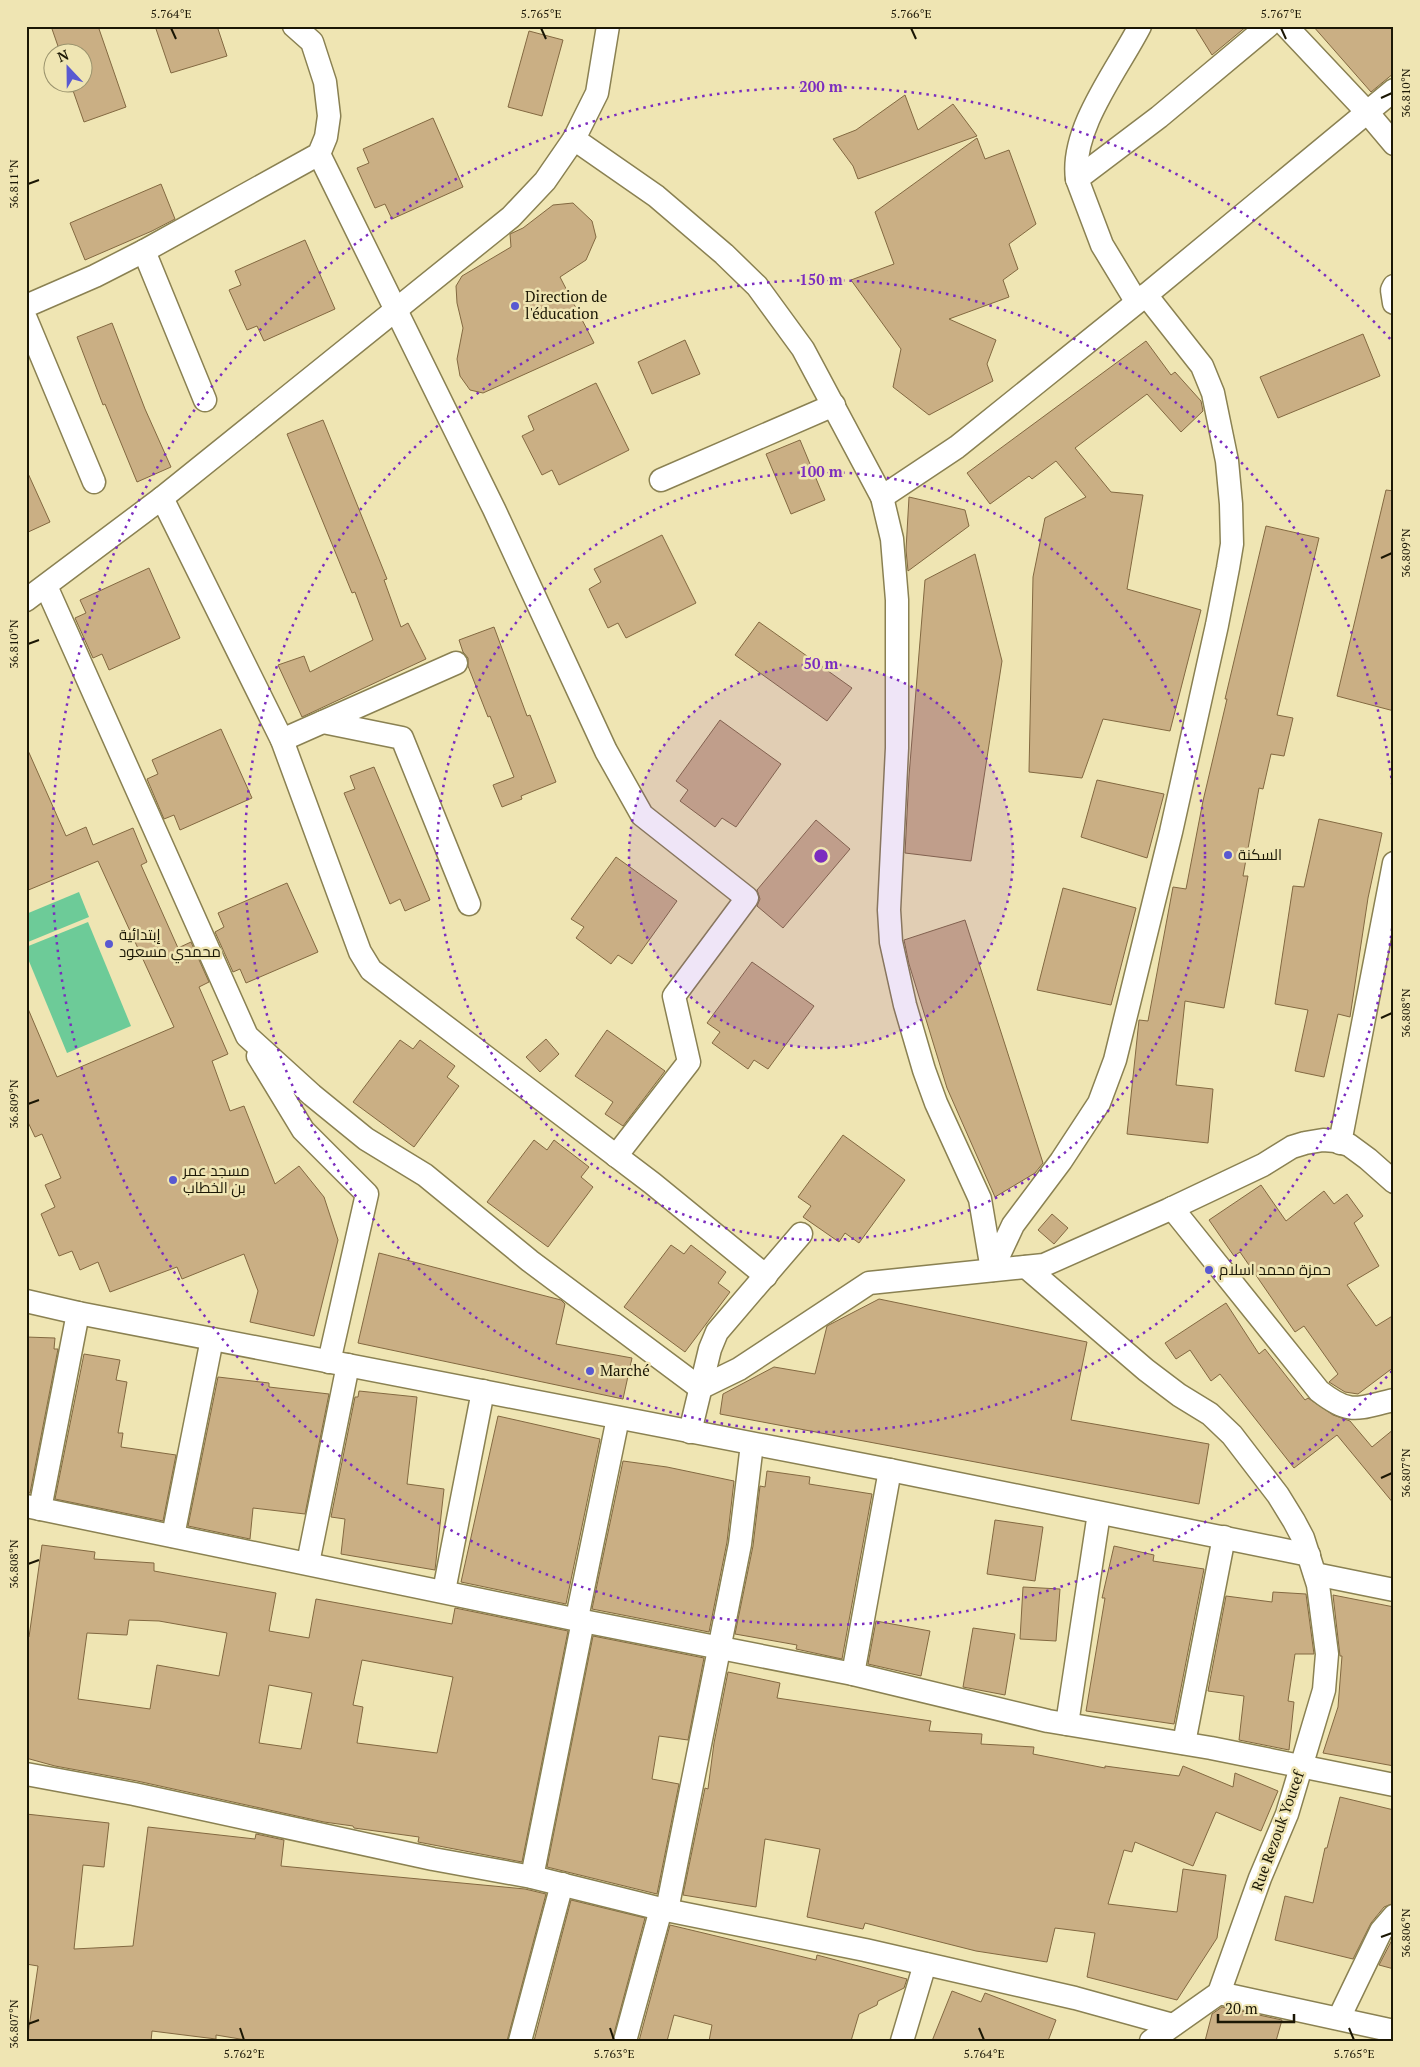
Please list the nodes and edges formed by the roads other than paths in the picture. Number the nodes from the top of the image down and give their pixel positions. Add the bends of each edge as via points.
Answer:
1 (294, 26) edge
2 (608, 26) edge
3 (1140, 26) edge
4 (1268, 26) edge
5 (1286, 26) edge
6 (1394, 90) edge
7 (1367, 112) junction
8 (574, 139) junction
9 (1394, 144) edge
10 (319, 154) junction
11 (1077, 179) junction
12 (144, 251) junction
13 (1394, 286) edge
14 (1141, 298) junction
15 (1394, 303) edge
16 (26, 306) edge
17 (397, 309) junction
18 (26, 319) edge
19 (205, 400) dead end
20 (834, 406) junction
21 (661, 480) dead end
22 (94, 482) dead end
23 (882, 496) junction
24 (162, 498) junction
25 (46, 586) junction
26 (26, 600) edge
27 (456, 663) dead end
28 (323, 722) junction
29 (282, 740) junction
30 (1394, 863) edge
31 (469, 904) dead end
32 (247, 1036) junction
33 (1340, 1143) junction
34 (616, 1156) junction
35 (1394, 1182) edge
36 (1172, 1208) junction
37 (801, 1234) dead end
38 (1026, 1267) junction
39 (992, 1270) junction
40 (766, 1276) junction
41 (26, 1301) edge
42 (78, 1313) junction
43 (212, 1339) junction
44 (339, 1364) junction
45 (700, 1388) junction
46 (483, 1391) junction
47 (1394, 1400) edge
48 (618, 1418) junction
49 (690, 1432) junction
50 (752, 1444) junction
51 (890, 1470) junction
52 (33, 1507) edge
53 (1099, 1513) junction
54 (173, 1536) junction
55 (1224, 1537) junction
56 (308, 1563) junction
57 (1312, 1564) junction
58 (1394, 1590) edge
59 (444, 1591) junction
60 (580, 1619) junction
61 (719, 1646) junction
62 (853, 1674) junction
63 (1067, 1724) junction
64 (1184, 1743) junction
65 (1302, 1766) junction
66 (26, 1774) edge
67 (1394, 1785) edge
68 (532, 1877) junction
69 (562, 1884) junction
70 (664, 1909) junction
71 (1394, 1916) edge
72 (925, 1964) junction
73 (1218, 1994) junction
74 (1339, 2018) junction
75 (1173, 2025) junction
76 (1394, 2031) edge
77 (520, 2041) edge
78 (625, 2041) edge
79 (902, 2041) edge
80 (1150, 2041) edge

1 - 10 street via 312,42 325,82 329,116
2 - 8 street via 597,93
3 - 11 street via 1093,108 1076,158
4 - 11 street via 1158,118
5 - 7 street
6 - 7 street
7 - 9 street
7 - 14 street
8 - 17 street via 545,181 511,217
8 - 20 street via 656,196 757,286 803,349
10 - 12 street
10 - 17 street
11 - 14 street via 1102,245
12 - 16 street
12 - 19 street
13 - 15 street
14 - 23 street via 957,447
14 - 39 street via 1202,366 1213,393 1227,461 1232,544 1218,625 1115,1060 1098,1103 1061,1161 1013,1225
17 - 24 street
17 - 34 street via 494,508 606,751 642,815 747,898 674,996 689,1062
18 - 22 street
20 - 21 street
20 - 23 street
23 - 39 street via 892,538 897,600 897,748 889,910 891,942 924,1070 980,1199
24 - 25 street
24 - 29 street
25 - 26 street
25 - 32 street
27 - 28 street
28 - 29 street
28 - 31 street via 402,738
29 - 34 street via 360,952 371,970
30 - 33 street
32 - 44 street via 303,1130 366,1194
32 - 45 street via 366,1140 425,1175 530,1261
33 - 35 street via 1349,1145
33 - 36 street via 1323,1140 1292,1147 1263,1165
34 - 40 street
36 - 38 street via 1044,1265
36 - 47 street via 1319,1391 1335,1404 1352,1409
37 - 40 street
38 - 39 street
38 - 57 street, Rue Rezouk Youcef via 1146,1370 1210,1414 1232,1435 1278,1495 1303,1538
39 - 45 street via 869,1283 739,1369
40 - 45 street via 717,1332
41 - 42 street
42 - 43 street
42 - 52 street
43 - 44 street
43 - 54 street
44 - 46 street
44 - 56 street
45 - 49 street
46 - 48 street
46 - 59 street
48 - 49 street
48 - 60 street
49 - 50 street
50 - 51 street
50 - 61 street via 740,1544
51 - 53 street
51 - 62 street
52 - 54 street
53 - 55 street
53 - 63 street
54 - 56 street
55 - 57 street
55 - 64 street
56 - 59 street
57 - 58 street
57 - 65 street, Rue Rezouk Youcef via 1327,1672
59 - 60 street
60 - 61 street
60 - 68 street
61 - 62 street
61 - 70 street
62 - 63 street
63 - 64 street
64 - 65 street
65 - 67 street
65 - 73 street, Rue Rezouk Youcef via 1287,1814
66 - 68 street
68 - 69 street
69 - 70 street
69 - 77 street
70 - 72 street
70 - 78 street
71 - 74 street via 1381,1931
72 - 75 street via 1075,1998
72 - 79 street
73 - 74 street
73 - 75 street
74 - 76 street
75 - 80 street

